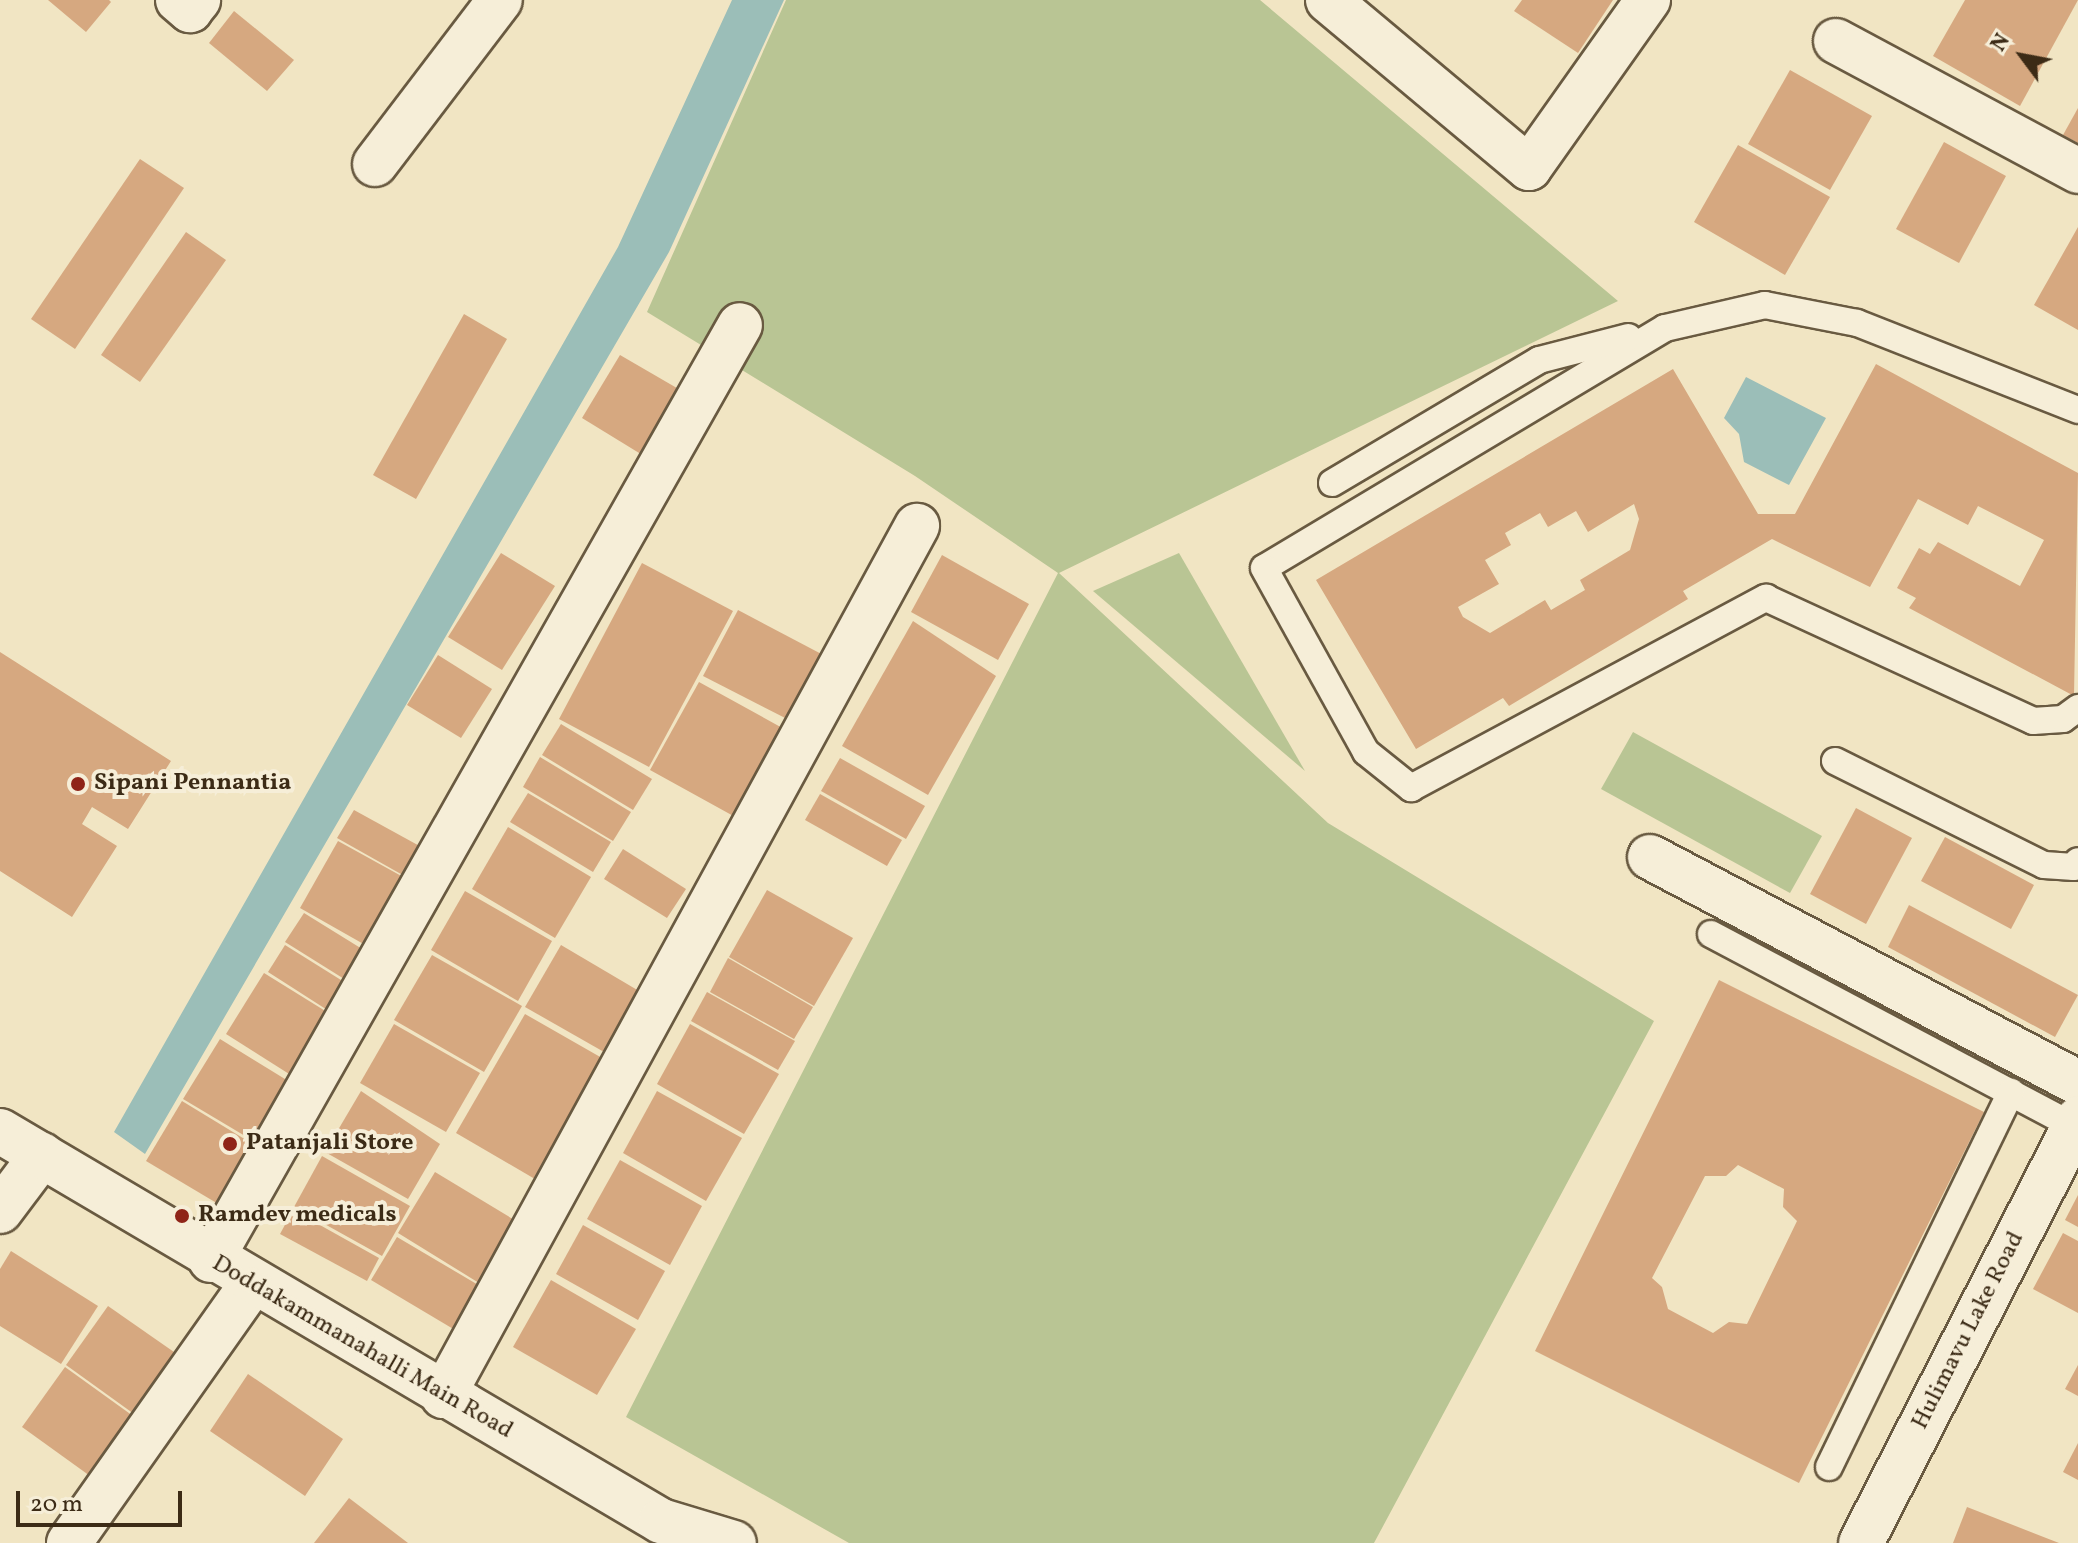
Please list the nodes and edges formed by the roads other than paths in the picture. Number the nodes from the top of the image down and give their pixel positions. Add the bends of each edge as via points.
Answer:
1 (178, 0) edge
2 (198, 0) edge
3 (500, 0) edge
4 (1648, 0) edge
5 (1337, 3) edge
6 (1836, 41) dead end
7 (375, 164) dead end
8 (2078, 171) edge
9 (740, 325) dead end
10 (1665, 328) junction
11 (2078, 410) edge
12 (1332, 483) dead end
13 (917, 526) dead end
14 (2078, 708) edge
15 (1835, 761) dead end
16 (1650, 857) dead end
17 (2078, 861) edge
18 (1711, 934) dead end
19 (2078, 1083) edge
20 (2011, 1092) junction
21 (2076, 1122) edge
22 (0, 1131) edge
23 (42, 1155) junction
24 (0, 1211) edge
25 (211, 1260) junction
26 (252, 1284) junction
27 (443, 1396) junction
28 (1829, 1467) dead end
29 (69, 1543) edge
30 (734, 1543) edge
31 (1861, 1543) edge

1 - 2 street via 190,10
3 - 7 street
4 - 5 street via 1529,168
6 - 8 street
9 - 25 street
10 - 11 lane via 1765,305 1792,306 1857,323
10 - 12 lane via 1539,360
10 - 14 lane via 1264,568 1379,768 1411,788 1766,598 2033,721 2063,719
13 - 27 street
15 - 17 lane via 2044,865 2074,867
16 - 19 street
18 - 20 lane
20 - 21 lane
20 - 28 lane
21 - 31 street, Hulimavu Lake Road
22 - 23 street, Doddakammanahalli Main Road
23 - 24 street
23 - 25 street, Doddakammanahalli Main Road
25 - 26 street, Doddakammanahalli Main Road
26 - 27 street, Doddakammanahalli Main Road
26 - 29 street
27 - 30 street, Doddakammanahalli Main Road via 661,1521

